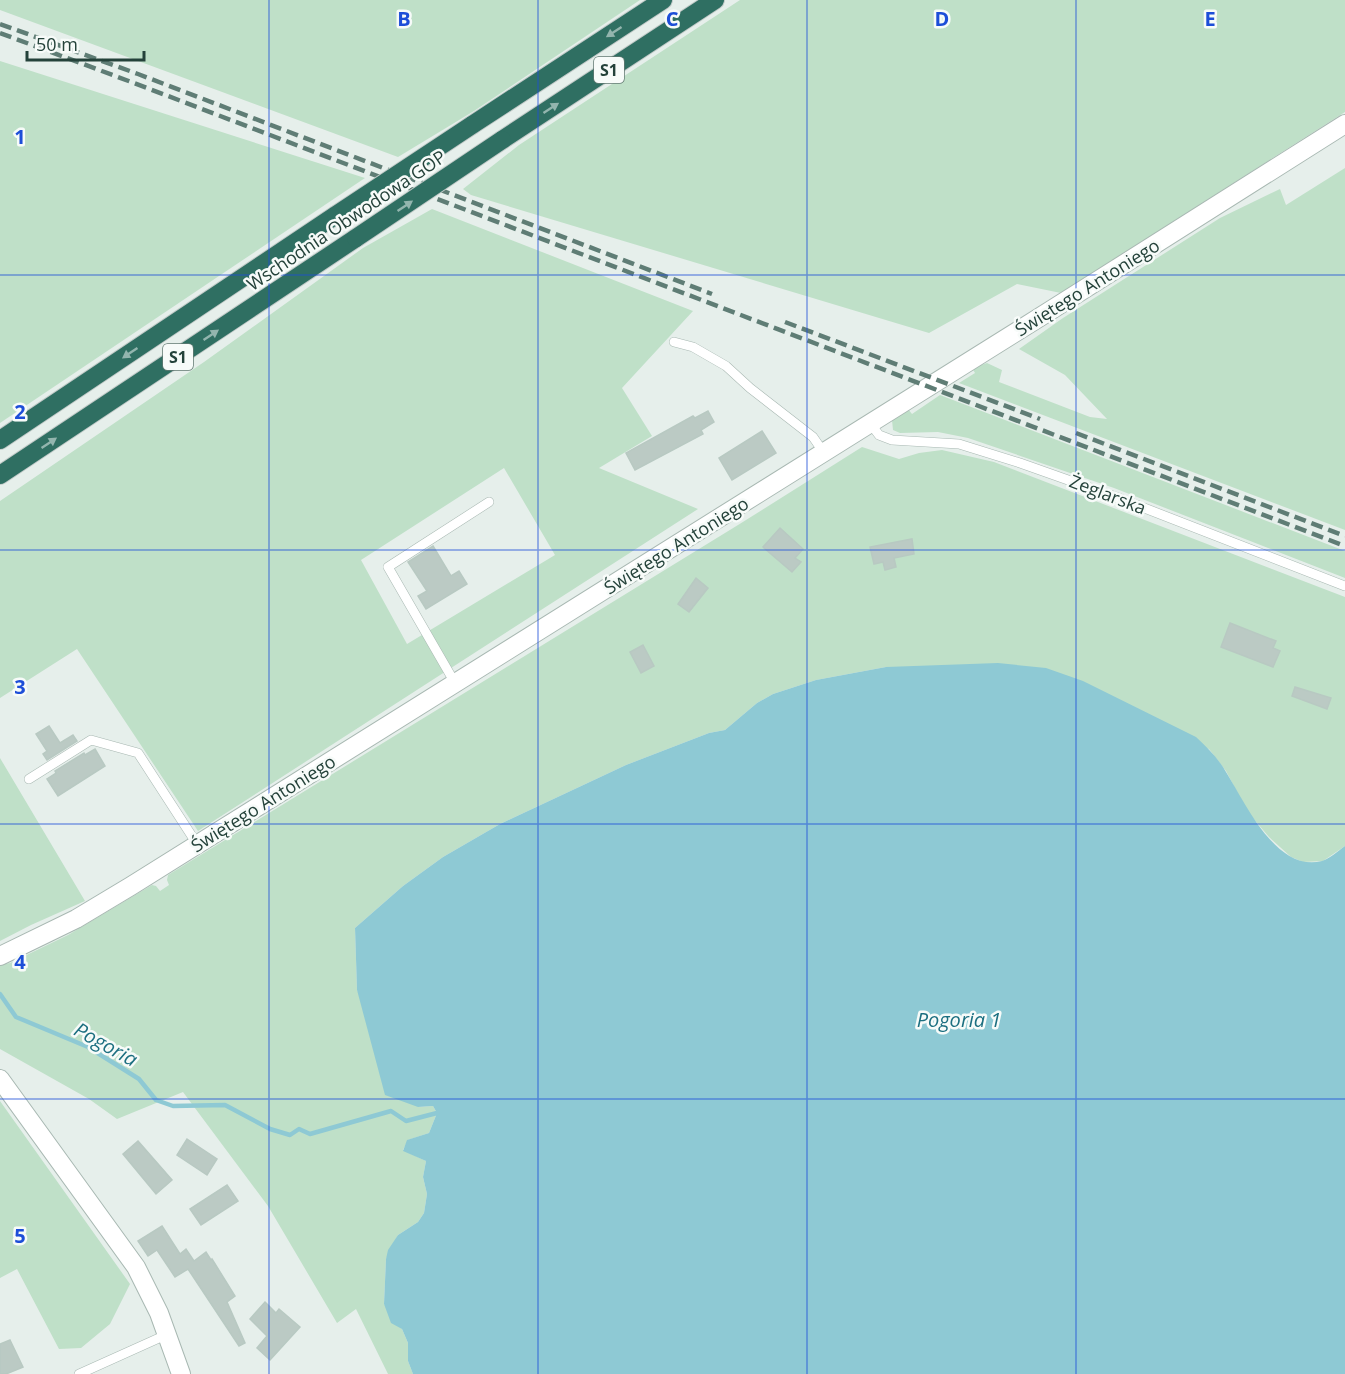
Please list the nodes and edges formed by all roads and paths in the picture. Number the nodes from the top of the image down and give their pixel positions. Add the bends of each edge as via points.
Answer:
1 (663, 0) edge
2 (715, 0) edge
3 (1345, 124) edge
4 (674, 342) dead end
5 (870, 423) junction
6 (0, 440) edge
7 (824, 453) junction
8 (0, 475) edge
9 (489, 502) dead end
10 (1345, 586) edge
11 (455, 683) junction
12 (29, 779) dead end
13 (197, 844) junction
14 (0, 956) edge
15 (0, 1079) edge
16 (168, 1334) junction
17 (79, 1374) edge
18 (182, 1374) edge

1 -> 6 highway, Wschodnia Obwodowa GOP / S1, bridge
8 -> 2 highway, Wschodnia Obwodowa GOP / S1, bridge
3 - 5 street, Świętego Antoniego
4 - 7 lane via 693,347 726,366 813,437
5 - 7 street, Świętego Antoniego
5 - 10 lane, Żeglarska via 879,435 892,440 959,444 1020,462
7 - 11 street, Świętego Antoniego
9 - 11 lane via 388,567
11 - 13 street, Świętego Antoniego
12 - 13 lane via 91,740 138,753
13 - 14 street, Świętego Antoniego via 76,919
15 - 16 street via 131,1260
16 - 17 lane
16 - 18 street

